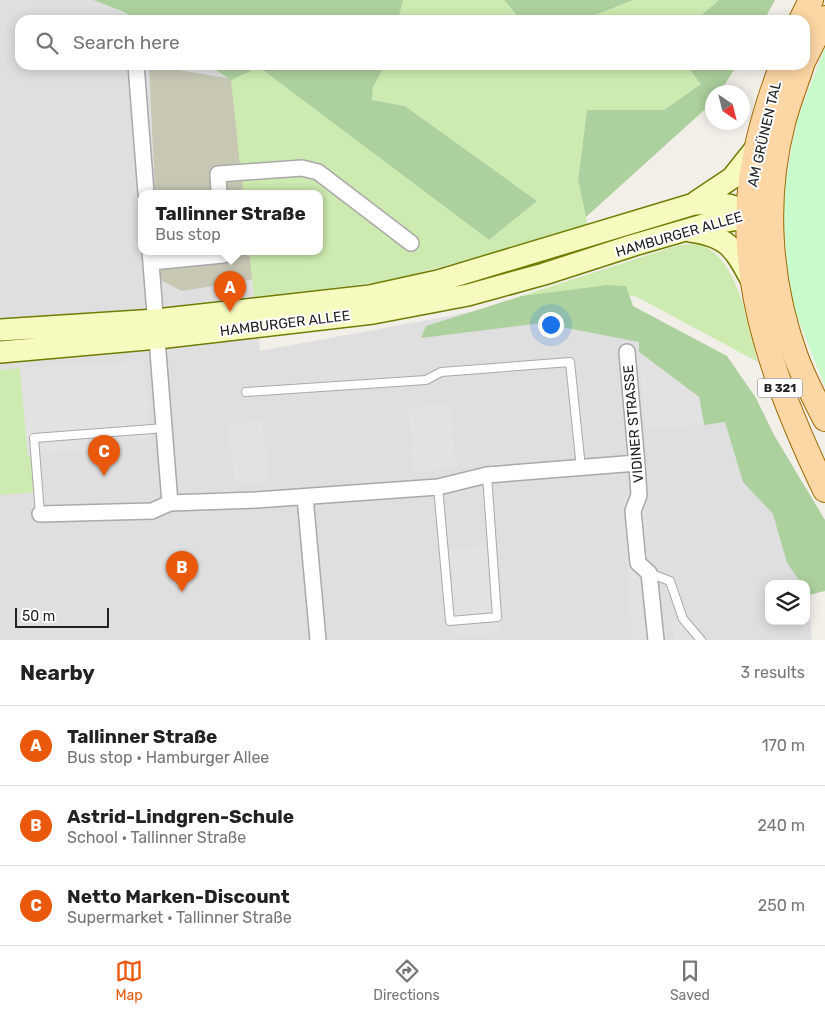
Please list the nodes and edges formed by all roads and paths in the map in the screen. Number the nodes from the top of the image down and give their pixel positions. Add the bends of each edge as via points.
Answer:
1 (810, 0) edge
2 (803, 15) edge
3 (825, 18) edge
4 (810, 48) edge
5 (136, 70) edge
6 (781, 70) edge
7 (800, 70) edge
8 (759, 144) junction
9 (772, 183) junction
10 (146, 190) edge
11 (219, 190) edge
12 (694, 204) junction
13 (750, 214) junction
14 (684, 230) junction
15 (771, 237) junction
16 (411, 243) dead end
17 (187, 255) edge
18 (151, 256) edge
19 (752, 281) junction
20 (157, 329) junction
21 (0, 330) edge
22 (0, 352) edge
23 (627, 352) dead end
24 (246, 392) dead end
25 (825, 419) edge
26 (165, 428) junction
27 (637, 464) junction
28 (581, 468) junction
29 (487, 475) junction
30 (438, 487) junction
31 (825, 490) edge
32 (306, 497) junction
33 (170, 503) junction
34 (40, 514) joint
35 (649, 573) junction
36 (318, 640) edge
37 (656, 640) edge
38 (701, 640) edge

1 - 2 main road
3 - 4 main road
5 - 10 street
6 - 8 main road, AM GRÜNEN TAL / B 321
7 - 9 main road, AM GRÜNEN TAL / B 321 via 783,123
8 - 12 street via 732,178
8 - 13 main road, AM GRÜNEN TAL / B 321 via 750,191
9 - 13 main road
9 - 15 main road, AM GRÜNEN TAL / B 321
11 - 16 street via 218,174 302,168 318,172
12 - 13 street, HAMBURGER ALLEE via 722,202 738,206
12 - 20 street, HAMBURGER ALLEE via 438,281 370,296
13 - 14 street, HAMBURGER ALLEE
13 - 15 main road
13 - 19 main road, AM GRÜNEN TAL / B 321
14 - 19 street via 723,240
14 - 20 street, HAMBURGER ALLEE via 468,295 373,313
15 - 25 main road, AM GRÜNEN TAL / B 321 via 778,289 796,357
17 - 18 street
18 - 20 street
19 - 31 main road, AM GRÜNEN TAL / B 321 via 778,381
20 - 21 street, HAMBURGER ALLEE
20 - 22 street, HAMBURGER ALLEE
20 - 26 street
23 - 27 street, VIDINER STRASSE
24 - 28 lane via 426,380 441,372 570,362
26 - 33 street
26 - 34 lane via 34,438
27 - 28 street
27 - 35 street, VIDINER STRASSE via 638,495 633,511 637,555 638,563
28 - 29 street
29 - 30 street
29 - 30 lane via 497,617 450,621
30 - 32 street
32 - 33 street
32 - 36 street
33 - 34 street via 152,511
35 - 37 street, VIDINER STRASSE
35 - 38 lane via 670,581 683,619

